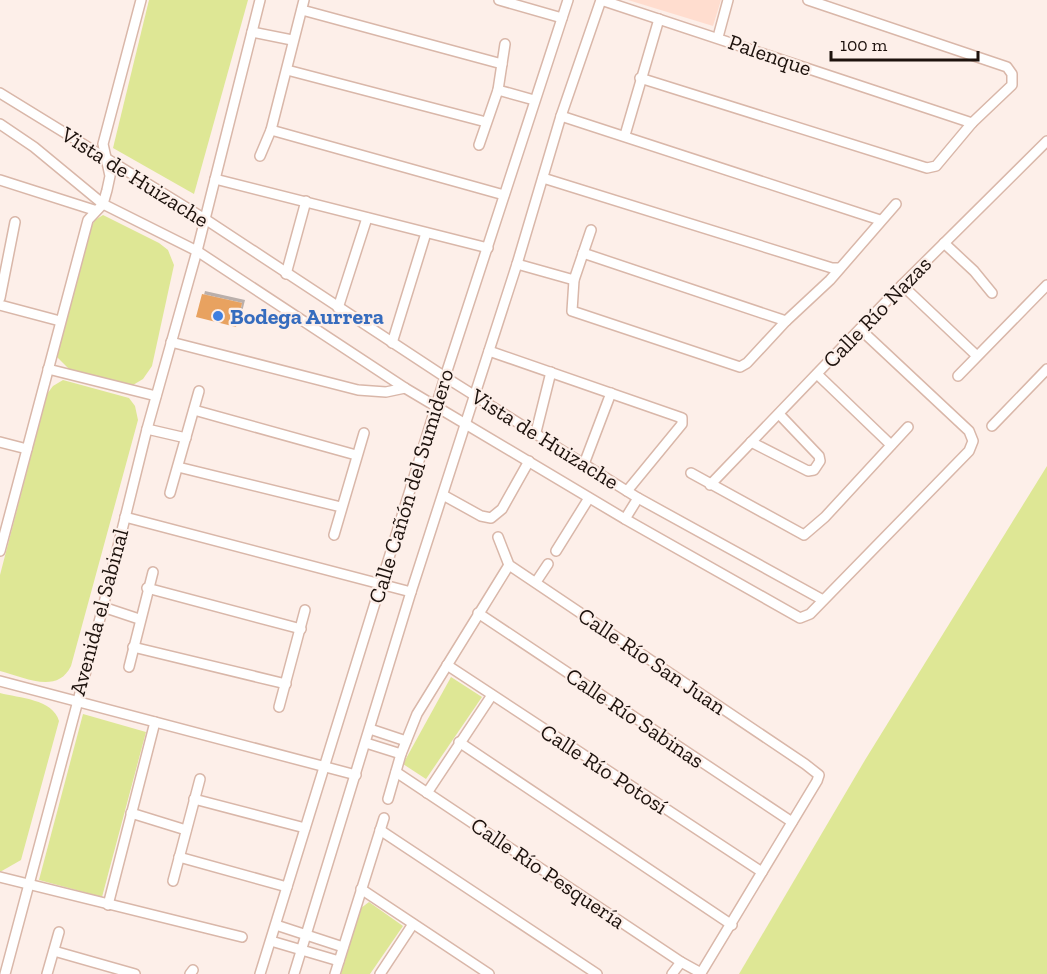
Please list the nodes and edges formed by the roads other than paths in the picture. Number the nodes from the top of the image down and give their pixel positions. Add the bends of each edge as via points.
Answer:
1 (141, 0) edge
2 (260, 0) edge
3 (304, 0) edge
4 (500, 0) edge
5 (568, 0) edge
6 (601, 0) edge
7 (728, 0) edge
8 (808, 0) edge
9 (302, 10) junction
10 (562, 18) junction
11 (659, 19) junction
12 (252, 32) junction
13 (718, 37) junction
14 (292, 40) junction
15 (505, 45) dead end
16 (502, 64) junction
17 (287, 70) junction
18 (640, 78) junction
19 (498, 90) junction
20 (0, 93) edge
21 (534, 100) junction
22 (561, 116) junction
23 (486, 122) junction
24 (972, 123) junction
25 (0, 124) edge
26 (271, 130) junction
27 (625, 135) junction
28 (1047, 141) edge
29 (479, 145) dead end
30 (260, 156) dead end
31 (106, 160) junction
32 (543, 178) junction
33 (215, 179) junction
34 (0, 180) edge
35 (504, 195) junction
36 (306, 201) junction
37 (103, 204) junction
38 (896, 204) dead end
39 (94, 210) junction
40 (367, 218) junction
41 (205, 219) junction
42 (880, 220) junction
43 (15, 222) dead end
44 (591, 230) dead end
45 (426, 233) junction
46 (944, 243) junction
47 (4, 246) edge
48 (488, 248) junction
49 (197, 251) junction
50 (583, 253) junction
51 (517, 264) junction
52 (840, 268) junction
53 (286, 274) junction
54 (574, 280) junction
55 (902, 285) junction
56 (1047, 285) edge
57 (992, 293) dead end
58 (0, 298) edge
59 (0, 305) edge
60 (338, 308) junction
61 (60, 321) junction
62 (786, 321) junction
63 (860, 329) junction
64 (171, 342) junction
65 (392, 343) junction
66 (489, 351) junction
67 (977, 356) junction
68 (48, 369) junction
69 (1047, 369) edge
70 (551, 372) junction
71 (817, 374) junction
72 (958, 376) dead end
73 (445, 377) junction
74 (405, 388) junction
75 (199, 391) dead end
76 (611, 393) junction
77 (476, 394) junction
78 (156, 396) junction
79 (437, 406) junction
80 (194, 410) junction
81 (779, 414) junction
82 (466, 423) junction
83 (993, 426) dead end
84 (908, 427) dead end
85 (147, 429) junction
86 (536, 432) junction
87 (364, 433) dead end
88 (186, 438) junction
89 (0, 442) edge
90 (751, 442) junction
91 (891, 445) junction
92 (27, 449) junction
93 (356, 455) junction
94 (529, 461) junction
95 (584, 464) junction
96 (178, 467) junction
97 (691, 473) dead end
98 (710, 485) junction
99 (627, 490) junction
100 (170, 493) dead end
101 (442, 495) junction
102 (589, 498) junction
103 (638, 498) junction
104 (341, 507) junction
105 (125, 517) junction
106 (625, 519) junction
107 (334, 535) dead end
108 (498, 537) dead end
109 (0, 551) edge
110 (556, 551) dead end
111 (548, 564) dead end
112 (509, 565) junction
113 (153, 572) dead end
114 (536, 582) junction
115 (381, 584) junction
116 (147, 588) junction
117 (411, 592) junction
118 (823, 600) junction
119 (103, 607) junction
120 (305, 610) dead end
121 (478, 614) junction
122 (139, 619) junction
123 (301, 628) junction
124 (133, 647) junction
125 (447, 665) junction
126 (129, 667) dead end
127 (0, 681) edge
128 (286, 684) junction
129 (492, 695) junction
130 (76, 702) junction
131 (279, 707) dead end
132 (155, 722) junction
133 (370, 729) junction
134 (406, 741) junction
135 (459, 742) junction
136 (366, 743) junction
137 (401, 754) junction
138 (324, 766) junction
139 (396, 772) junction
140 (356, 775) junction
141 (200, 779) dead end
142 (427, 793) junction
143 (194, 799) junction
144 (388, 799) dead end
145 (131, 813) junction
146 (384, 818) dead end
147 (792, 822) junction
148 (305, 828) junction
149 (186, 830) junction
150 (380, 830) junction
151 (179, 857) junction
152 (762, 872) junction
153 (0, 877) edge
154 (173, 881) dead end
155 (27, 885) junction
156 (287, 887) junction
157 (361, 889) junction
158 (108, 905) junction
159 (413, 924) junction
160 (276, 925) junction
161 (732, 925) junction
162 (59, 932) dead end
163 (306, 935) junction
164 (242, 937) dead end
165 (271, 941) junction
166 (343, 947) junction
167 (302, 950) junction
168 (54, 951) junction
169 (339, 961) junction
170 (681, 962) junction
171 (382, 973) edge
172 (701, 973) edge
173 (5, 974) edge
174 (47, 974) edge
175 (135, 974) edge
176 (260, 974) edge
177 (294, 974) edge
178 (335, 974) edge
179 (489, 974) edge
180 (597, 974) edge
181 (672, 974) edge

1 - 31 street via 103,144
2 - 12 street
3 - 9 street
4 - 10 street
5 - 10 street, Calle Cañón del Sumidero
6 - 11 street, Palenque
6 - 22 street, Calle Cañón del Sumidero
7 - 13 street
8 - 24 street via 1007,67 1012,81 1010,89
9 - 14 street
9 - 16 street
10 - 21 street, Calle Cañón del Sumidero
11 - 13 street, Palenque
11 - 18 street
12 - 14 street
12 - 33 street
13 - 24 street, Palenque
14 - 17 street
15 - 16 street
16 - 19 street
17 - 23 street
17 - 26 street
18 - 24 street via 923,168 936,166
18 - 27 street
19 - 21 street
19 - 23 street
20 - 31 street, Vista de Huizache
21 - 35 street, Calle Cañón del Sumidero
22 - 27 street
22 - 32 street, Calle Cañón del Sumidero
23 - 29 street
25 - 37 street, Vista de Huizache
26 - 30 street
26 - 35 street
27 - 42 street
28 - 46 street, Calle Río Nazas
31 - 37 street via 110,176
31 - 41 street, Vista de Huizache
32 - 51 street, Calle Cañón del Sumidero
32 - 52 street
33 - 36 street
33 - 41 street
34 - 39 street
35 - 48 street, Calle Cañón del Sumidero
36 - 40 street
36 - 53 street
37 - 39 street
37 - 49 street, Vista de Huizache
38 - 42 street
39 - 61 street
40 - 45 street
40 - 60 street
41 - 49 street
41 - 53 street, Vista de Huizache
42 - 52 street
43 - 47 street
44 - 50 street
45 - 48 street
45 - 65 street
46 - 55 street, Calle Río Nazas
46 - 57 street
47 - 58 street
48 - 73 street, Calle Cañón del Sumidero
49 - 64 street, Avenida el Sabinal
49 - 74 street, Vista de Huizache
50 - 54 street
50 - 62 street
51 - 54 street
51 - 66 street, Calle Cañón del Sumidero
52 - 62 street
53 - 60 street, Vista de Huizache
54 - 62 street via 571,302 575,313 737,367 744,366
55 - 63 street, Calle Río Nazas
55 - 67 street
56 - 67 street
59 - 61 street
60 - 65 street, Vista de Huizache
61 - 68 street
63 - 71 street, Calle Río Nazas
63 - 118 street via 969,431 974,441 969,451
64 - 74 street via 357,390 386,392
64 - 78 street, Avenida el Sabinal
65 - 73 street, Vista de Huizache
66 - 70 street
66 - 77 street, Calle Cañón del Sumidero
67 - 72 street
68 - 78 street
68 - 92 street
69 - 83 street
70 - 76 street
70 - 86 street
71 - 81 street, Calle Río Nazas
71 - 91 street
73 - 77 street, Vista de Huizache
73 - 79 street, Calle Cañón del Sumidero
74 - 79 street, Vista de Huizache
75 - 80 street
76 - 95 street
76 - 99 street via 682,418 682,424
77 - 82 street, Calle Cañón del Sumidero
77 - 86 street, Vista de Huizache
78 - 85 street, Avenida el Sabinal
79 - 82 street, Vista de Huizache
79 - 115 street, Calle Cañón del Sumidero
80 - 88 street
80 - 93 street
81 - 90 street, Calle Río Nazas
81 - 90 street via 819,456 814,470 808,471
82 - 94 street, Vista de Huizache
82 - 101 street, Calle Cañón del Sumidero
84 - 91 street
85 - 88 street
85 - 105 street, Avenida el Sabinal
86 - 95 street, Vista de Huizache
87 - 93 street
88 - 96 street
89 - 92 street
90 - 98 street, Calle Río Nazas
91 - 98 street via 804,535
92 - 109 street
93 - 104 street
94 - 101 street via 496,516 487,518
94 - 102 street, Vista de Huizache
95 - 99 street, Vista de Huizache
96 - 100 street
96 - 104 street
97 - 98 street
99 - 103 street, Vista de Huizache
101 - 117 street, Calle Cañón del Sumidero
102 - 106 street, Vista de Huizache
102 - 110 street
103 - 106 street
103 - 118 street, Vista de Huizache
104 - 107 street
105 - 115 street
105 - 119 street, Avenida el Sabinal
106 - 118 street, Vista de Huizache via 800,618
108 - 112 street
111 - 114 street
112 - 114 street, Calle Río San Juan
112 - 121 street
113 - 116 street
114 - 147 street, Calle Río San Juan via 819,775
115 - 117 street
115 - 138 street, Calle Cañón del Sumidero
116 - 122 street
116 - 123 street
117 - 133 street, Calle Cañón del Sumidero
119 - 122 street
119 - 130 street, Avenida el Sabinal
120 - 123 street
121 - 125 street
121 - 147 street, Calle Río Sabinas
122 - 124 street
123 - 128 street
124 - 126 street
124 - 128 street
125 - 129 street, Calle Río Potosí
125 - 134 street via 417,714
127 - 130 street
128 - 131 street
129 - 135 street
129 - 152 street, Calle Río Potosí
130 - 132 street
130 - 155 street, Avenida el Sabinal
132 - 138 street
132 - 145 street
133 - 134 street
133 - 136 street, Calle Cañón del Sumidero
134 - 137 street
135 - 142 street
135 - 161 street
136 - 137 street
136 - 140 street, Calle Cañón del Sumidero
137 - 139 street
138 - 140 street
138 - 148 street, Calle Cañón del Sumidero
139 - 142 street, Calle Río Pesquería
139 - 144 street
140 - 163 street, Calle Cañón del Sumidero
141 - 143 street
142 - 170 street, Calle Río Pesquería
143 - 148 street
143 - 149 street
145 - 149 street
145 - 158 street
146 - 150 street
147 - 152 street
148 - 156 street, Calle Cañón del Sumidero
149 - 151 street
150 - 157 street
150 - 180 street
151 - 154 street
151 - 156 street
152 - 161 street
153 - 155 street
155 - 158 street
155 - 173 street, Avenida el Sabinal
156 - 160 street, Calle Cañón del Sumidero
157 - 159 street
157 - 166 street
158 - 164 street
159 - 171 street
159 - 179 street
160 - 163 street
160 - 165 street, Calle Cañón del Sumidero
161 - 172 street
162 - 168 street
163 - 166 street
163 - 167 street, Calle Cañón del Sumidero
165 - 167 street
165 - 176 street, Calle Cañón del Sumidero
166 - 169 street
167 - 169 street
167 - 177 street, Calle Cañón del Sumidero
168 - 174 street
168 - 175 street
169 - 178 street
170 - 172 street, Calle Río Pesquería
170 - 181 street

